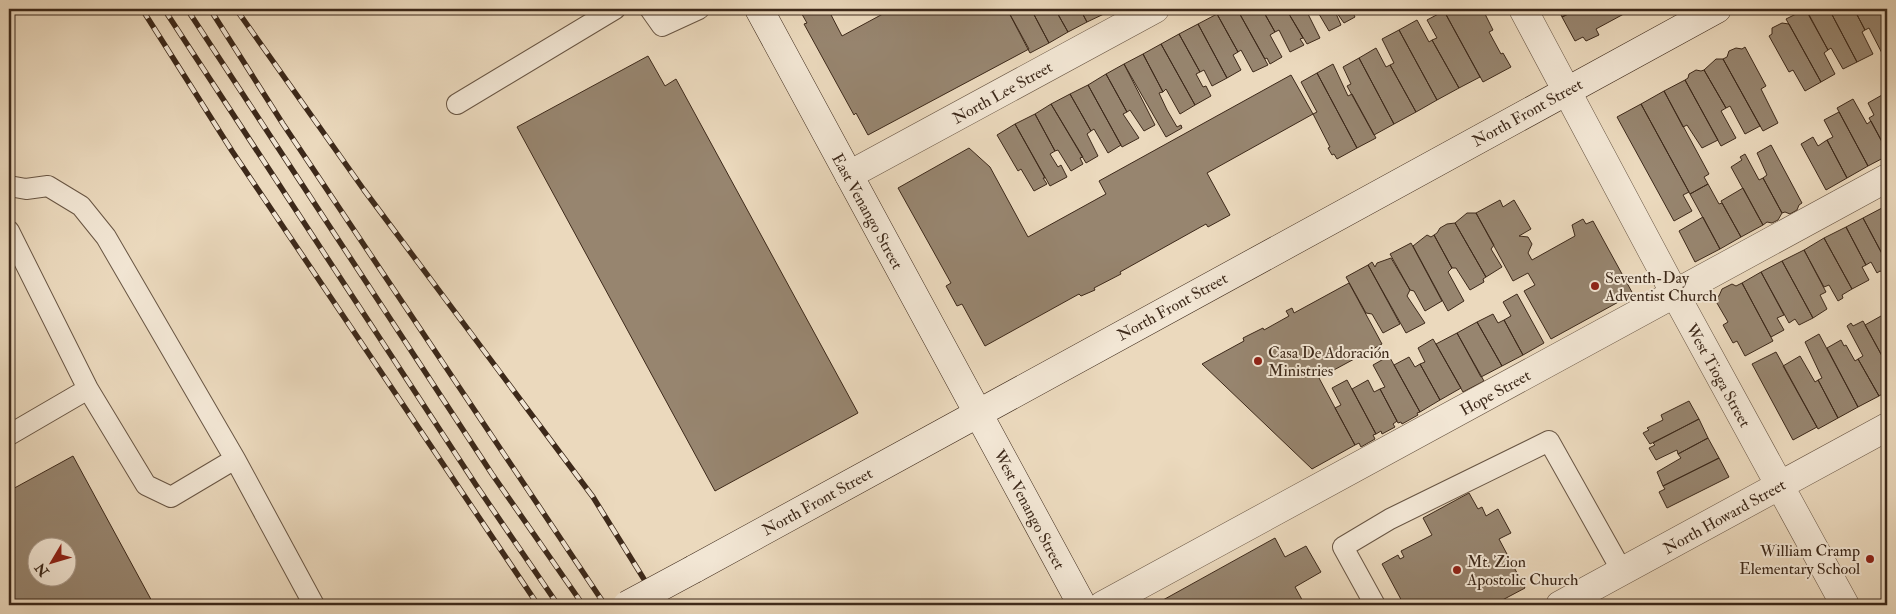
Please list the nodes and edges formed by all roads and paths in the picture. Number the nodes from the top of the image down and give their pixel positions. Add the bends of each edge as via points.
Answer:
1 (615, 9) edge
2 (650, 9) edge
3 (699, 9) edge
4 (759, 9) edge
5 (1155, 9) edge
6 (1523, 9) edge
7 (1717, 9) edge
8 (1567, 90) junction
9 (457, 104) dead end
10 (849, 175) junction
11 (1887, 178) edge
12 (9, 186) edge
13 (9, 231) edge
14 (1675, 294) junction
15 (88, 389) junction
16 (978, 412) junction
17 (1887, 427) edge
18 (9, 435) edge
19 (235, 459) junction
20 (1780, 486) junction
21 (1622, 572) junction
22 (314, 605) edge
23 (627, 605) edge
24 (1082, 605) edge
25 (1103, 605) edge
26 (1375, 605) edge
27 (1560, 605) edge
28 (1845, 605) edge

1 - 9 lane
2 - 3 lane via 662,26
4 - 10 street, East Venango Street
5 - 10 street, North Lee Street
6 - 8 street, West Tioga Street
7 - 8 street, North Front Street
8 - 14 street, West Tioga Street
8 - 16 street, North Front Street
10 - 16 street, East Venango Street
11 - 14 street, Hope Street
12 - 19 lane via 26,189 48,186 82,206 106,237
13 - 15 lane
14 - 20 street, West Tioga Street
14 - 25 street, Hope Street
15 - 18 lane
15 - 19 lane via 146,485 171,497
16 - 23 street, North Front Street, bridge
16 - 24 street, West Venango Street
17 - 20 street, North Howard Street
19 - 22 lane
20 - 21 street, North Howard Street
20 - 28 street, West Tioga Street
21 - 26 lane via 1549,441 1390,519 1343,547
21 - 27 street, North Howard Street

